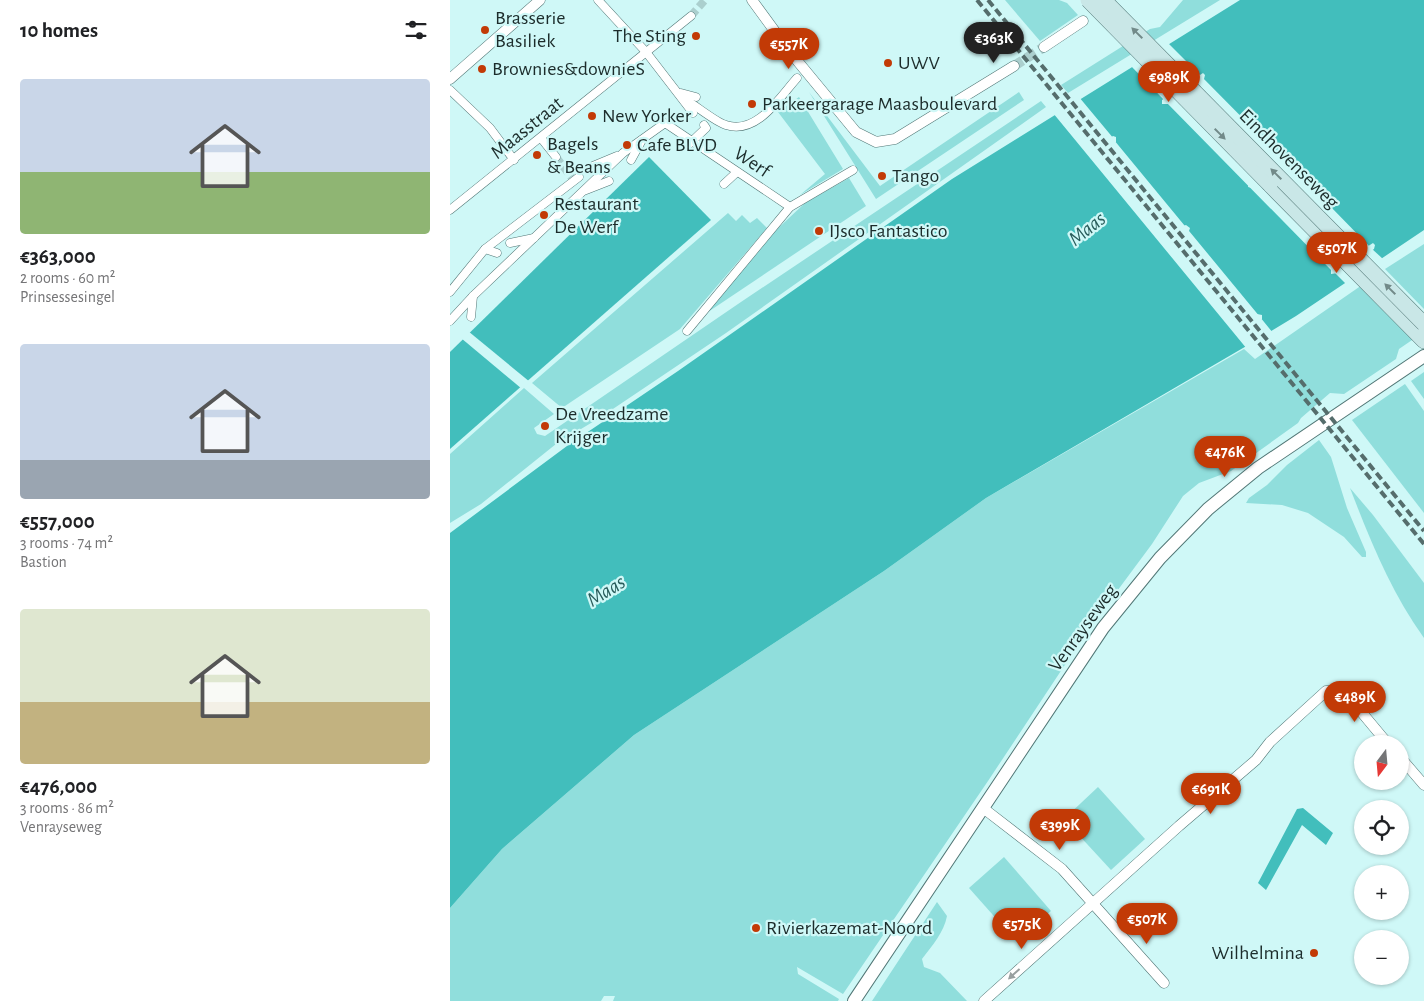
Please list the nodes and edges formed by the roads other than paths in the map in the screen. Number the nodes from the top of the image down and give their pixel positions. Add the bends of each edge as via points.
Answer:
1 (540, 0) edge
2 (598, 0) edge
3 (752, 0) edge
4 (1088, 0) edge
5 (1104, 0) edge
6 (692, 16) tunnel mouth
7 (1083, 21) dead end
8 (1044, 47) tunnel mouth
9 (646, 52) junction
10 (1014, 66) tunnel mouth
11 (797, 78) dead end
12 (450, 79) edge
13 (450, 90) edge
14 (681, 95) junction
15 (696, 97) dead end
16 (694, 113) dead end
17 (704, 125) dead end
18 (644, 137) junction
19 (541, 138) junction
20 (689, 144) junction
21 (623, 153) junction
22 (556, 157) tunnel mouth
23 (514, 160) junction
24 (631, 160) dead end
25 (594, 166) dead end
26 (853, 170) dead end
27 (737, 172) junction
28 (575, 179) dead end
29 (609, 181) dead end
30 (724, 184) dead end
31 (582, 192) junction
32 (790, 207) junction
33 (450, 210) edge
34 (536, 237) junction
35 (510, 243) dead end
36 (485, 249) junction
37 (497, 253) dead end
38 (450, 292) edge
39 (473, 296) junction
40 (471, 317) dead end
41 (450, 321) edge
42 (1424, 324) edge
43 (687, 331) dead end
44 (1424, 341) edge
45 (1424, 356) edge
46 (1380, 735) edge
47 (1409, 768) edge
48 (1424, 786) edge
49 (983, 808) junction
50 (1094, 903) junction
51 (1164, 983) dead end
52 (854, 1001) edge
53 (984, 1001) edge

1 - 12 street
2 - 9 street
3 - 10 street via 856,132 876,142 895,139
4 -> 44 main road, Eindhovenseweg, bridge
42 -> 5 main road, Eindhovenseweg, bridge
6 - 9 street, Maasstraat
7 - 8 street
9 - 14 street
9 - 19 street, Maasstraat
11 - 14 street via 761,119 744,126 726,125
13 - 23 street via 490,128
14 - 15 street
14 - 16 street
17 - 20 street via 706,128
18 - 20 street, Werf via 665,123
18 - 21 street, Werf
18 - 24 street
19 - 22 street
19 - 23 street, Maasstraat
20 - 27 street, Werf
21 - 25 street, Werf
21 - 31 street, Werf
23 - 33 street, Maasstraat
26 - 32 street
27 - 30 street
27 - 32 street, Werf
28 - 36 street
29 - 31 street, Werf
31 - 34 street, Werf
32 - 43 street
34 - 35 street
34 - 39 street, Werf
36 - 37 street
36 - 38 street
39 - 40 street
39 - 41 street, Werf
45 - 49 street, Venrayseweg via 1258,468 1195,522 1160,558 1103,628
46 - 50 street via 1348,696 1341,691 1326,691 1270,742 1256,760
47 - 48 street
49 - 50 street via 1062,869
49 - 52 street, Venrayseweg
50 - 51 street
50 -> 53 street

